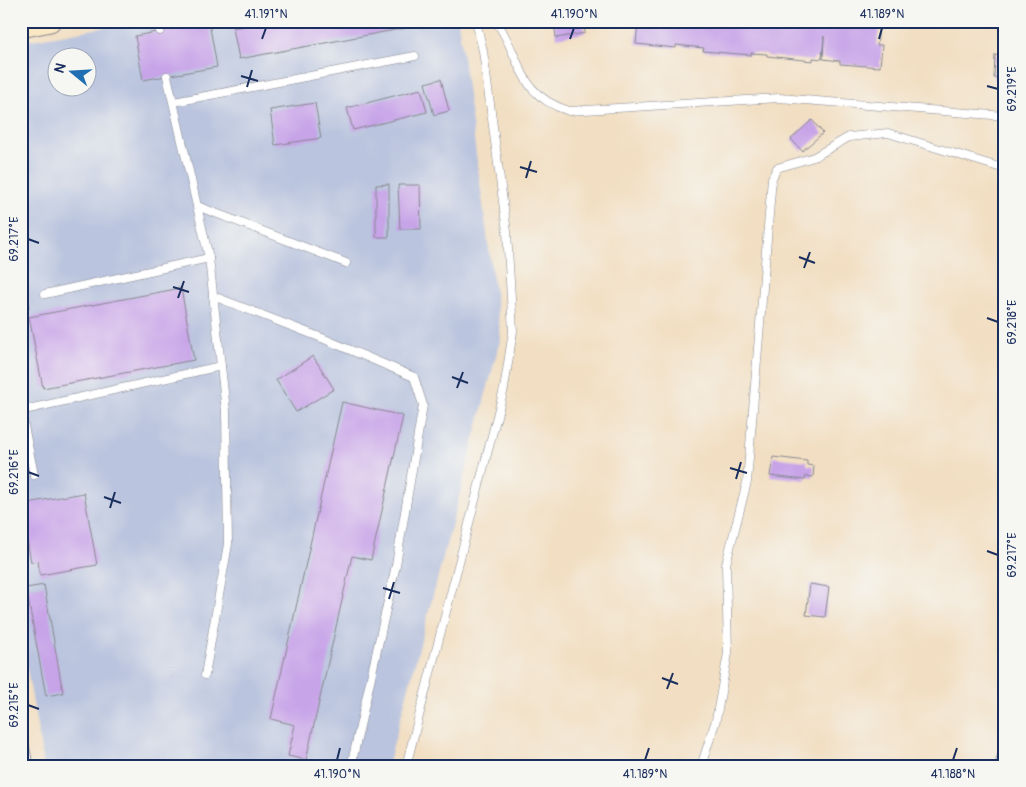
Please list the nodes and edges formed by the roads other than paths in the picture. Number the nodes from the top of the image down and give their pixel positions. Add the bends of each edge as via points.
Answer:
1 (50, 21) edge
2 (157, 21) edge
3 (476, 21) edge
4 (496, 21) edge
5 (21, 27) edge
6 (160, 31) dead end
7 (415, 56) dead end
8 (167, 76) dead end
9 (174, 102) junction
10 (1005, 116) edge
11 (1005, 169) edge
12 (197, 206) junction
13 (209, 258) junction
14 (346, 264) dead end
15 (45, 294) dead end
16 (213, 296) junction
17 (221, 366) junction
18 (34, 475) dead end
19 (205, 675) dead end
20 (21, 745) edge
21 (1005, 758) edge
22 (352, 762) dead end
23 (26, 766) edge
24 (406, 766) edge
25 (700, 766) edge
26 (1003, 766) edge

1 - 5 street
2 - 6 lane
3 - 24 lane via 483,51 507,232 513,331 504,388
4 - 10 lane via 536,95 569,111 779,98
7 - 9 lane
8 - 9 lane
9 - 12 lane
11 - 25 lane via 888,133 849,137 814,157 777,168 772,178 747,482 726,564 728,653 716,720
12 - 13 lane
12 - 14 lane
13 - 15 lane
13 - 16 lane
16 - 17 lane
16 - 22 lane via 414,377 423,405 396,565
17 - 18 lane via 24,410 22,416
17 - 19 lane via 226,411 228,544
20 - 23 street
21 - 26 street

